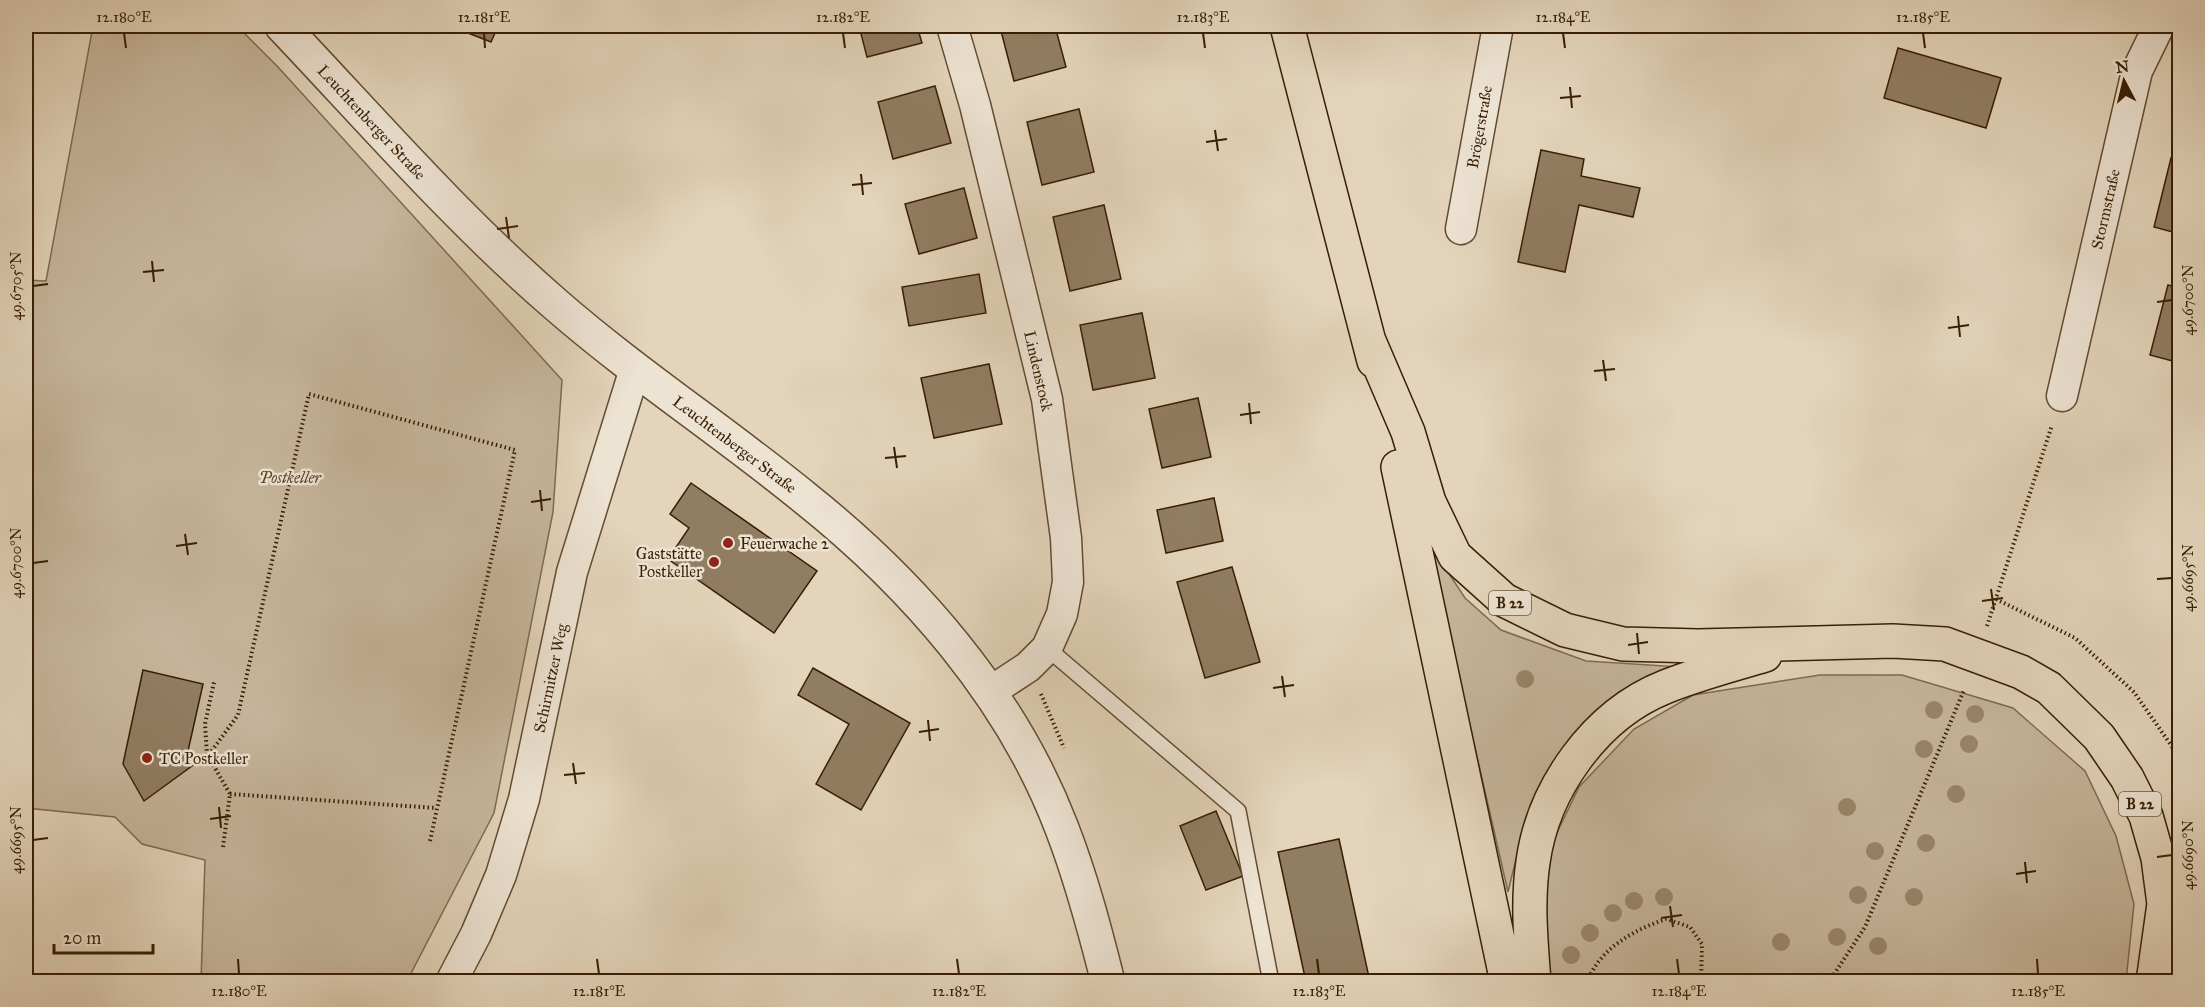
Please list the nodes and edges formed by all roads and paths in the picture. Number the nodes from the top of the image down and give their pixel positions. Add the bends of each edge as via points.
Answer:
1 (282, 26) edge
2 (952, 26) edge
3 (1287, 26) edge
4 (1498, 26) edge
5 (2159, 26) edge
6 (1461, 229) dead end
7 (1370, 341) junction
8 (635, 369) junction
9 (2062, 396) joint
10 (1996, 599) junction
11 (1986, 629) dead end
12 (1807, 642) junction
13 (1047, 648) junction
14 (214, 682) dead end
15 (1964, 690) dead end
16 (990, 692) junction
17 (208, 756) junction
18 (2180, 758) edge
19 (230, 795) junction
20 (436, 808) junction
21 (430, 841) dead end
22 (223, 847) dead end
23 (1095, 930) junction
24 (451, 981) edge
25 (1099, 981) edge
26 (1108, 981) edge
27 (1271, 981) edge
28 (1507, 981) edge
29 (1534, 981) edge
30 (1587, 981) edge
31 (1701, 981) edge
32 (1829, 981) edge
33 (2153, 981) edge

1 - 8 street, Leuchtenberger Straße via 482,240
2 - 13 street, Lindenstock via 1047,399 1066,538 1068,582 1062,614
3 - 7 main road, B 22
4 - 6 street, Brögerstraße
5 - 9 street, Stormstraße via 2137,71
7 - 12 main road, B 22 via 1408,432 1429,502 1455,556 1504,600 1565,630 1623,644
7 - 28 main road, B 22
8 - 16 street, Leuchtenberger Straße via 806,498 878,561 946,635
8 - 24 street, Schirmitzer Weg via 572,572 524,799 504,865 476,934
9 - 10 path
10 - 11 path
10 - 18 path via 2075,638 2134,692
12 - 29 main road, B 22 via 1664,687 1626,707 1594,736 1565,776 1544,815 1533,862 1529,916
12 - 33 main road, B 22 via 1945,644 2021,672 2049,688 2099,737 2127,778 2146,816 2158,858 2164,904
13 - 16 street, Lindenstock via 1028,667
13 - 27 lane via 1238,811
14 - 17 path via 205,724
15 - 32 path via 1865,927
16 - 23 street, Leuchtenberger Straße via 1030,759 1061,825
17 - 19 path
17 - 20 path via 238,715 309,394 515,450
19 - 20 path
19 - 22 path
20 - 21 path
23 - 25 street, Leuchtenberger Straße
23 - 26 street, Leuchtenberger Straße
30 - 31 path via 1592,969 1627,934 1666,919 1690,927 1702,944

